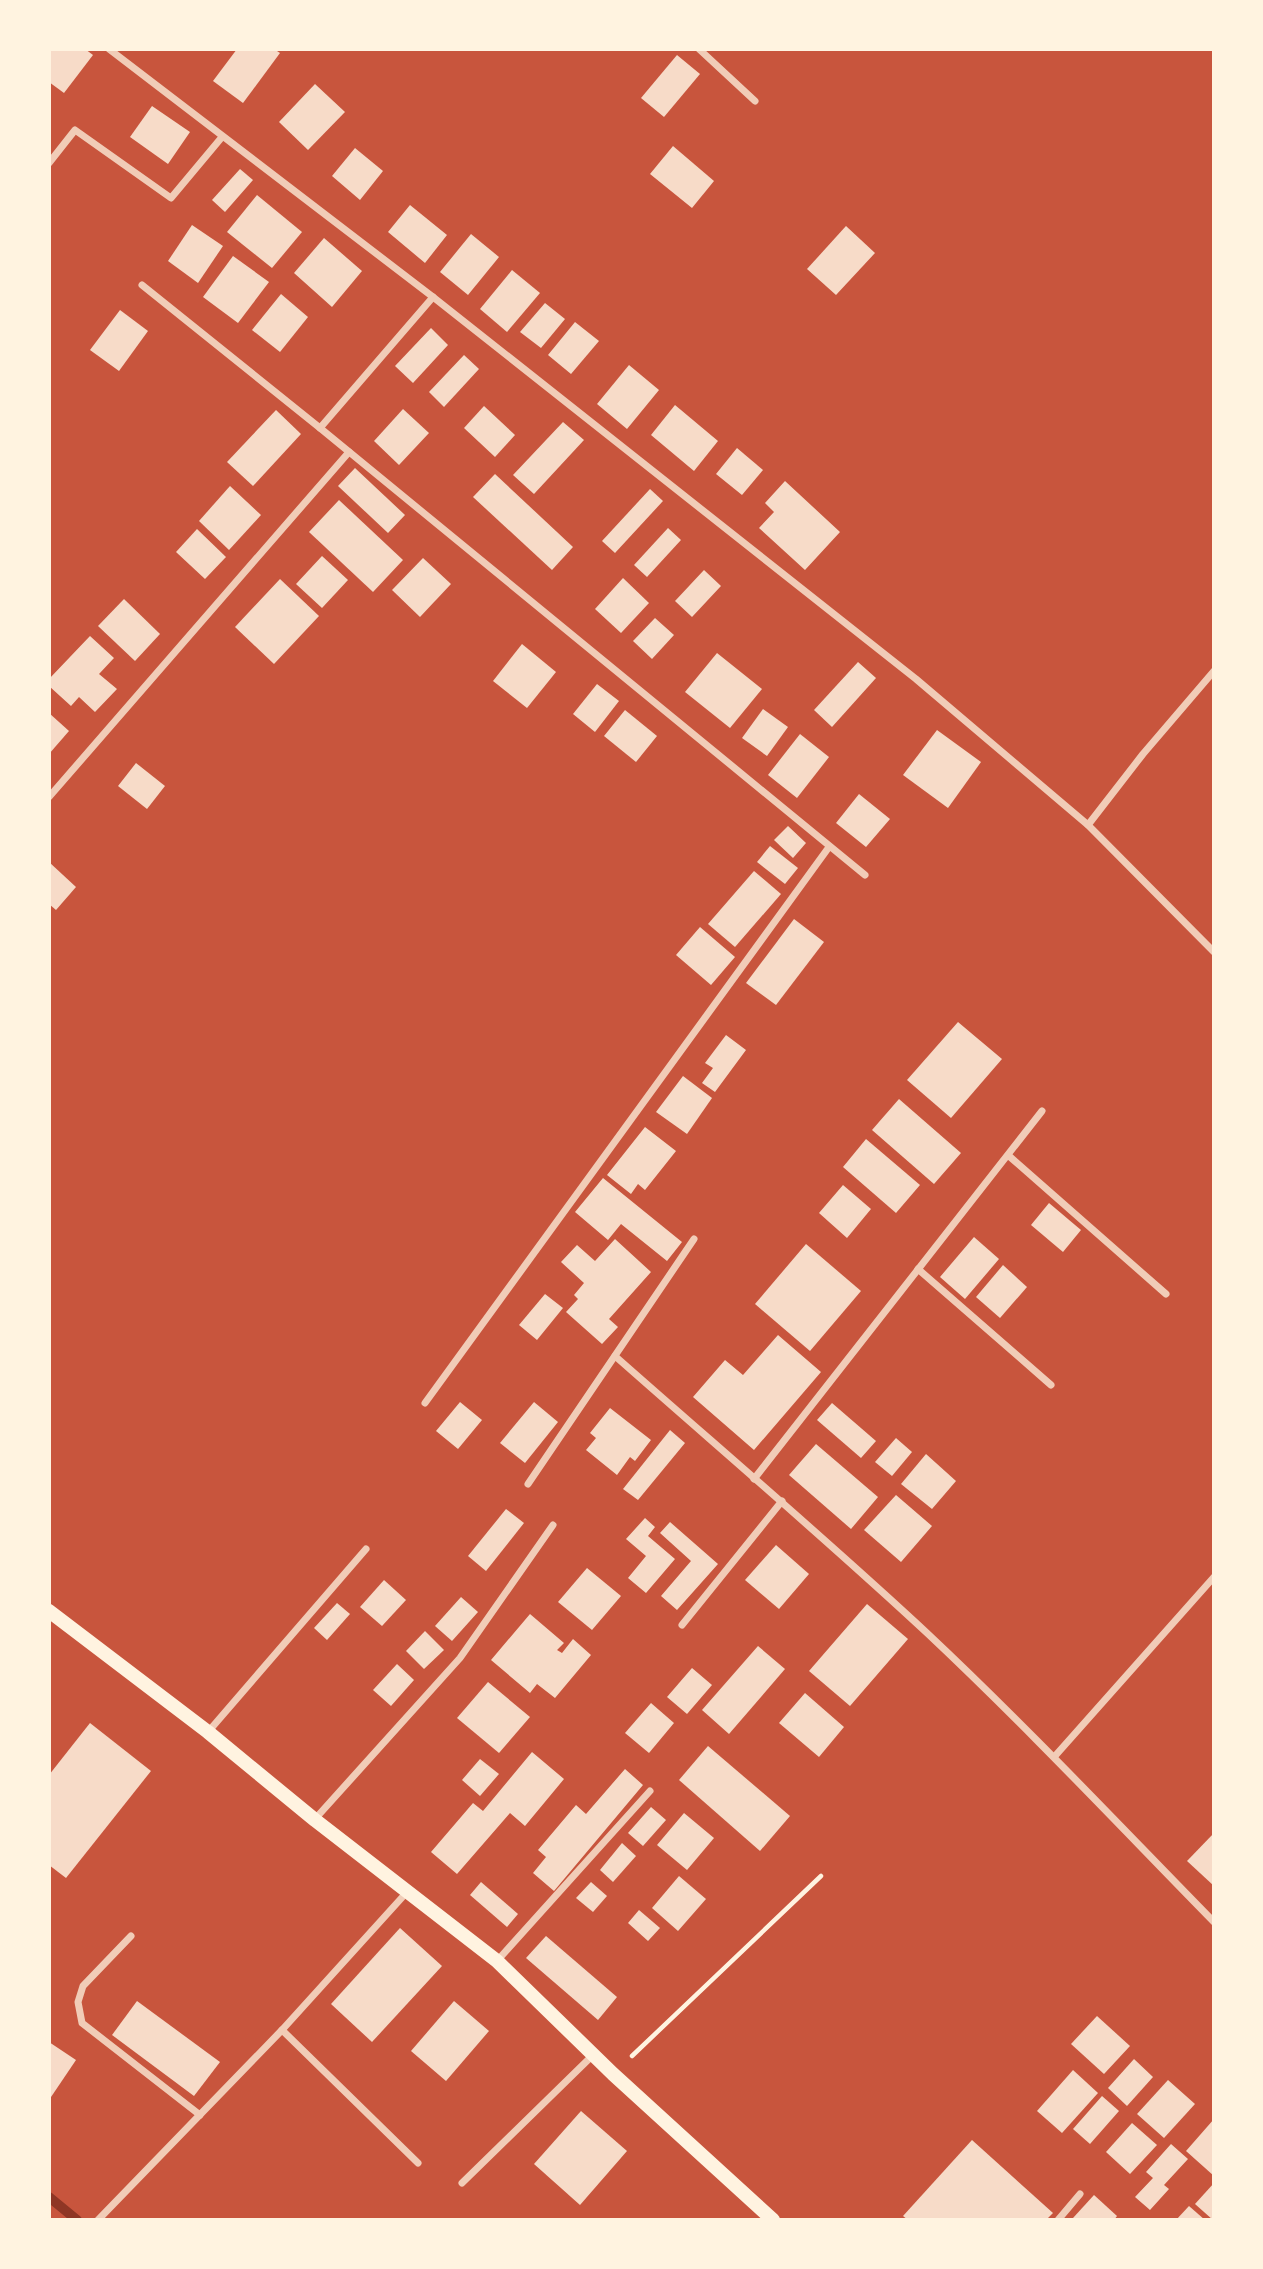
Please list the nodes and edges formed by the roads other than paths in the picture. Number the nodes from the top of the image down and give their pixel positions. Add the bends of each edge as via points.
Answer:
1 (109, 49) edge
2 (699, 49) edge
3 (755, 101) dead end
4 (222, 137) junction
5 (49, 163) edge
6 (142, 285) dead end
7 (433, 297) junction
8 (320, 428) junction
9 (349, 452) junction
10 (1214, 671) edge
11 (49, 797) edge
12 (1088, 825) junction
13 (829, 846) junction
14 (865, 875) dead end
15 (1214, 951) edge
16 (1042, 1111) dead end
17 (1009, 1156) junction
18 (694, 1239) dead end
19 (918, 1269) junction
20 (1166, 1293) dead end
21 (615, 1356) junction
22 (1051, 1385) dead end
23 (425, 1403) dead end
24 (754, 1479) junction
25 (528, 1484) dead end
26 (782, 1501) junction
27 (553, 1525) dead end
28 (366, 1549) dead end
29 (1214, 1577) edge
30 (49, 1611) edge
31 (682, 1625) dead end
32 (208, 1732) junction
33 (1055, 1756) junction
34 (650, 1791) dead end
35 (314, 1820) junction
36 (407, 1892) junction
37 (1214, 1922) edge
38 (131, 1936) dead end
39 (497, 1961) junction
40 (282, 2031) junction
41 (593, 2055) junction
42 (200, 2115) junction
43 (418, 2162) dead end
44 (463, 2183) dead end
45 (1080, 2194) dead end
46 (98, 2220) edge
47 (773, 2220) edge
48 (1058, 2220) edge

1 - 4 street
2 - 3 street
4 - 5 street via 171,198 75,130
4 - 7 street
6 - 8 street
7 - 8 street
7 - 12 street via 916,679
8 - 9 street
9 - 11 street
9 - 13 street
10 - 12 street
12 - 15 street
13 - 14 street
13 - 23 street
16 - 17 street
17 - 19 street
17 - 20 street
18 - 21 street
19 - 22 street
19 - 24 street
21 - 24 street
21 - 25 street
24 - 26 street
26 - 31 street
26 - 33 street
27 - 35 street via 460,1658
28 - 32 street
29 - 33 street
30 - 32 main road
32 - 35 main road
33 - 37 street
34 - 39 street
35 - 36 main road
36 - 39 main road
36 - 40 street
38 - 42 street via 83,1986 78,2002 82,2023
39 - 41 main road
40 - 42 street
40 - 43 street
41 - 44 street
41 - 47 main road
42 - 46 street
45 - 48 street

